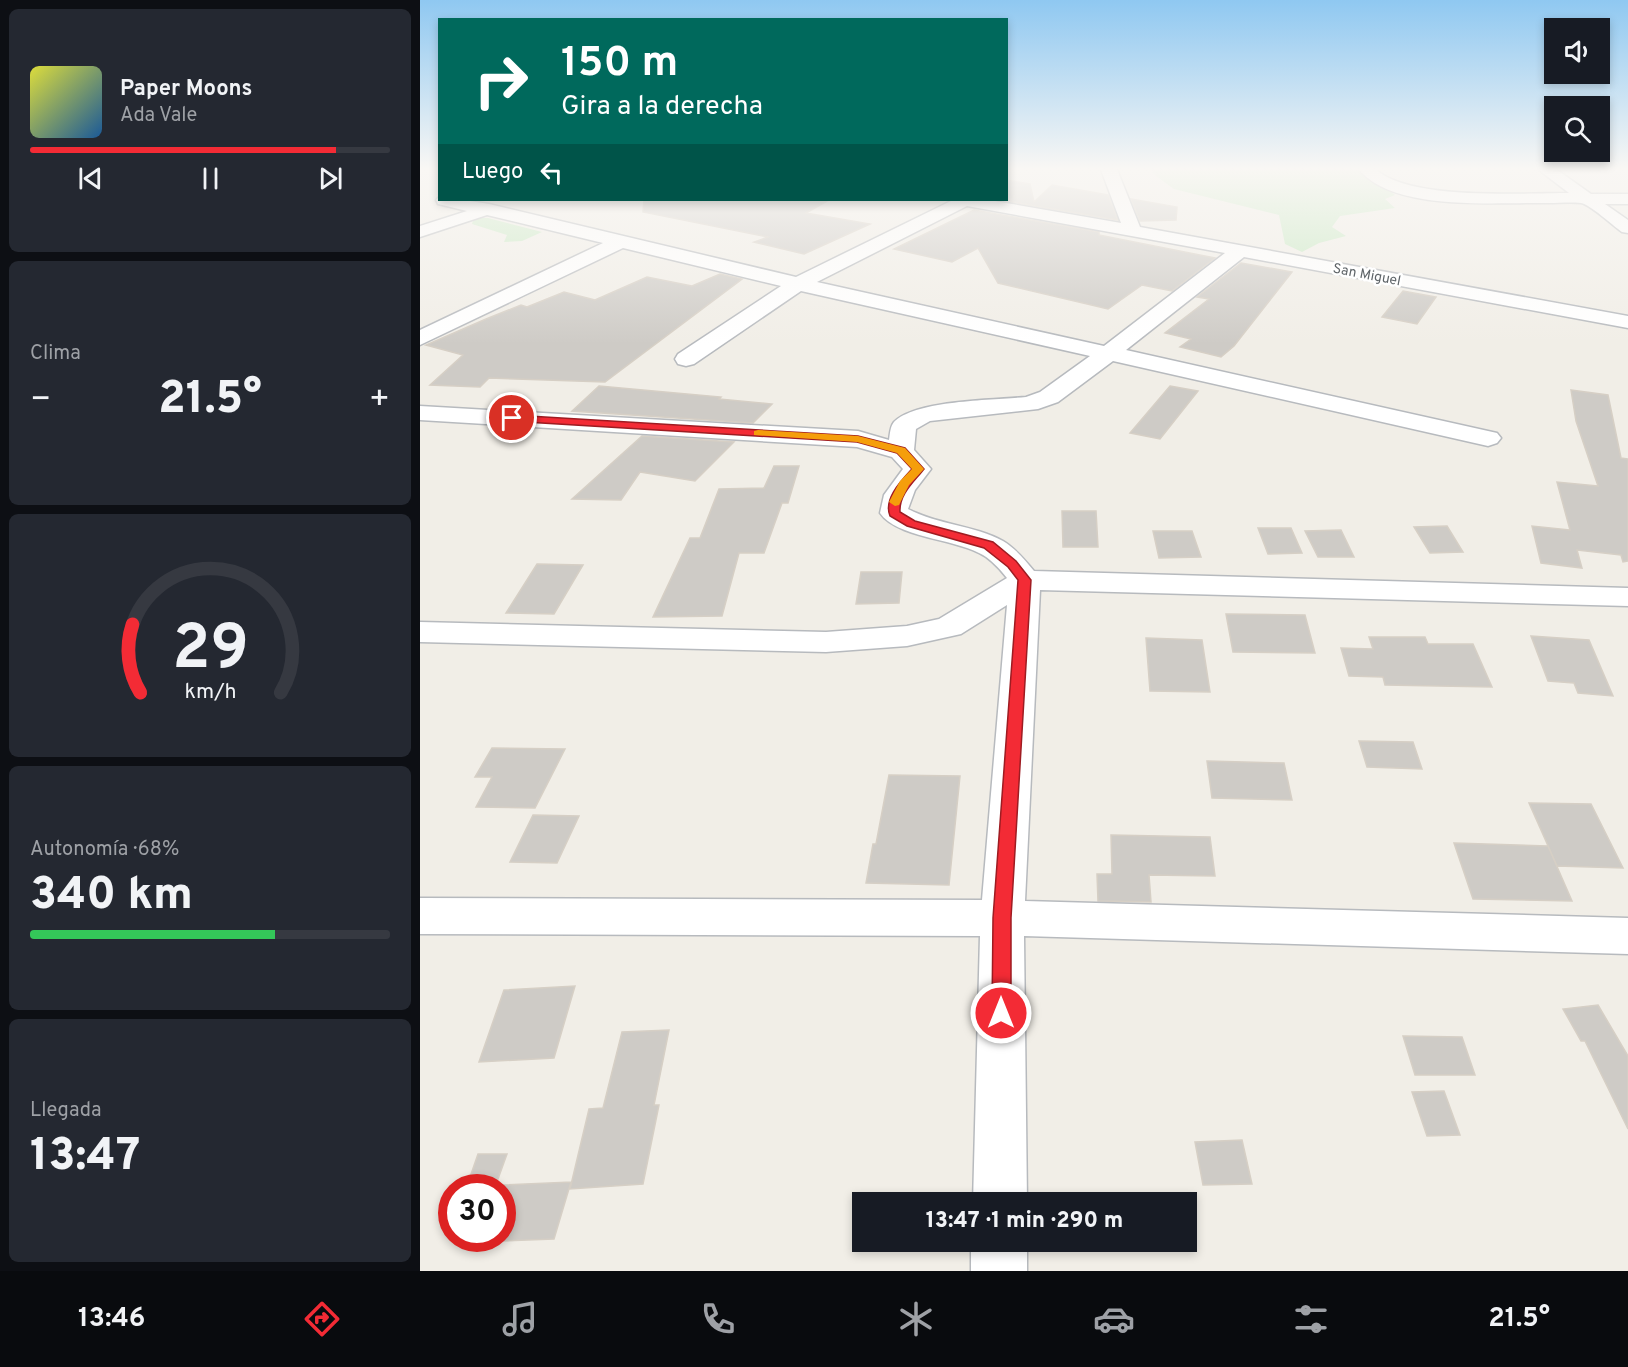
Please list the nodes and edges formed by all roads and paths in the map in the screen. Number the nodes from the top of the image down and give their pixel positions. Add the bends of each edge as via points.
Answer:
1 (438, 226) edge
2 (556, 226) edge
3 (912, 226) edge
4 (1111, 226) edge
5 (1131, 226) edge
6 (1132, 230) junction
7 (420, 232) edge
8 (621, 242) junction
9 (1240, 250) junction
10 (798, 284) junction
11 (1622, 321) edge
12 (420, 338) edge
13 (1628, 344) edge
14 (1109, 353) junction
15 (686, 359) dead end
16 (420, 413) edge
17 (1488, 438) dead end
18 (901, 451) junction
19 (1025, 580) junction
20 (1628, 597) edge
21 (420, 632) edge
22 (420, 916) edge
23 (1002, 918) junction
24 (1628, 936) edge
25 (1000, 1192) edge
26 (999, 1252) edge
27 (999, 1271) edge

1 - 7 street
2 - 8 street
3 - 10 street
4 - 6 street, San Miguel
5 - 6 street
6 - 9 street, San Miguel
8 - 10 street
8 - 12 street
9 - 11 street, San Miguel
9 - 14 street
10 - 14 street
10 - 15 street
11 - 13 street
14 - 17 street
14 - 18 street via 1049,397 1029,404 924,414 904,426
16 - 18 street via 858,439
18 - 19 street via 918,469 904,484 894,513 911,524 989,545
19 - 20 street
19 - 21 street via 949,627 907,636 826,642
19 - 23 street
22 - 23 street
23 - 24 street
23 - 25 street
26 - 27 street

